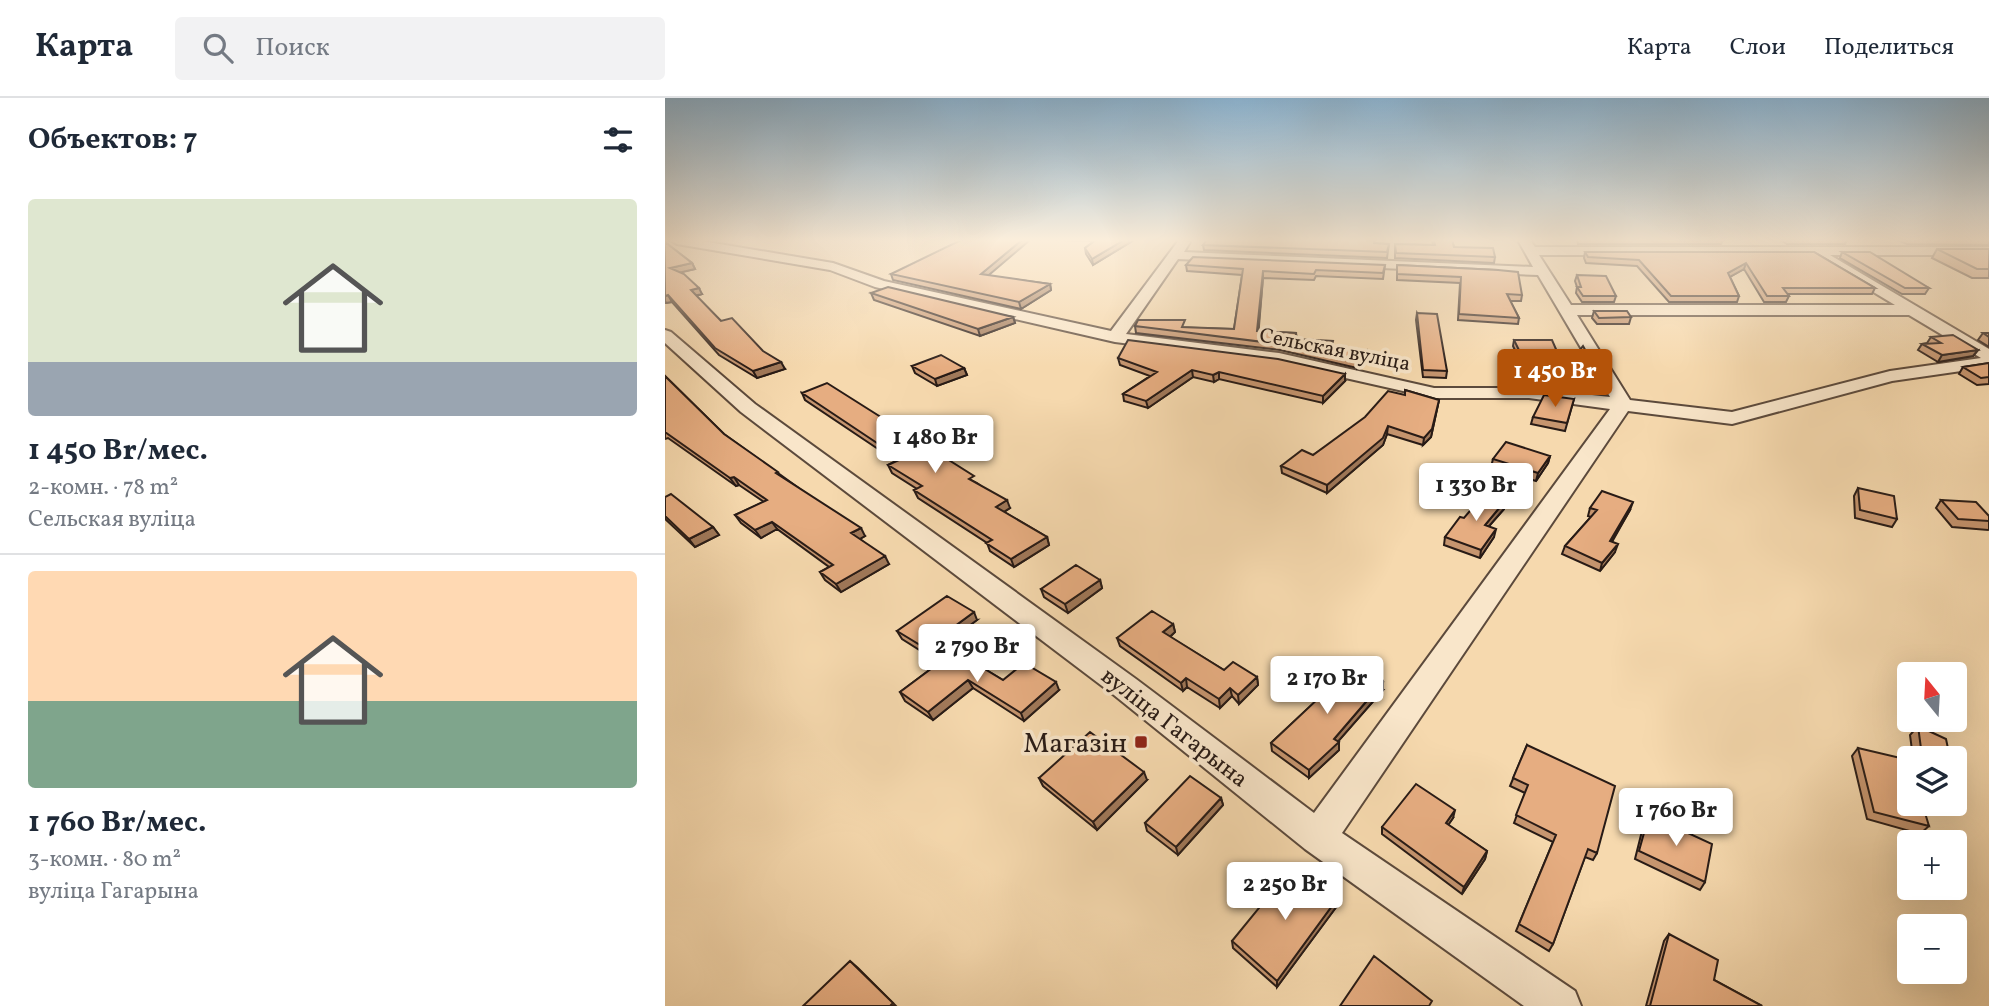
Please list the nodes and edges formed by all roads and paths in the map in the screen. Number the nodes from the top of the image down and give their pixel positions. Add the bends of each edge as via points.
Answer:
1 (876, 282) edge
2 (1155, 282) edge
3 (1549, 282) edge
4 (1867, 282) edge
5 (1567, 310) junction
6 (1913, 310) junction
7 (665, 335) edge
8 (1115, 337) junction
9 (1989, 356) edge
10 (1989, 362) edge
11 (1623, 404) junction
12 (1318, 837) junction
13 (1560, 1006) edge

1 - 8 street, Сельская вуліца
2 - 8 street
3 - 5 street
4 - 6 street
5 - 6 street
5 - 11 street
6 - 9 street
7 - 12 street, вуліца Гагарына via 748,408 1125,687
8 - 11 street, Сельская вуліца via 1279,358 1434,393 1529,393
10 - 11 street, Сельская вуліца via 1890,376 1732,418
11 - 12 street
12 - 13 street, вуліца Гагарына

